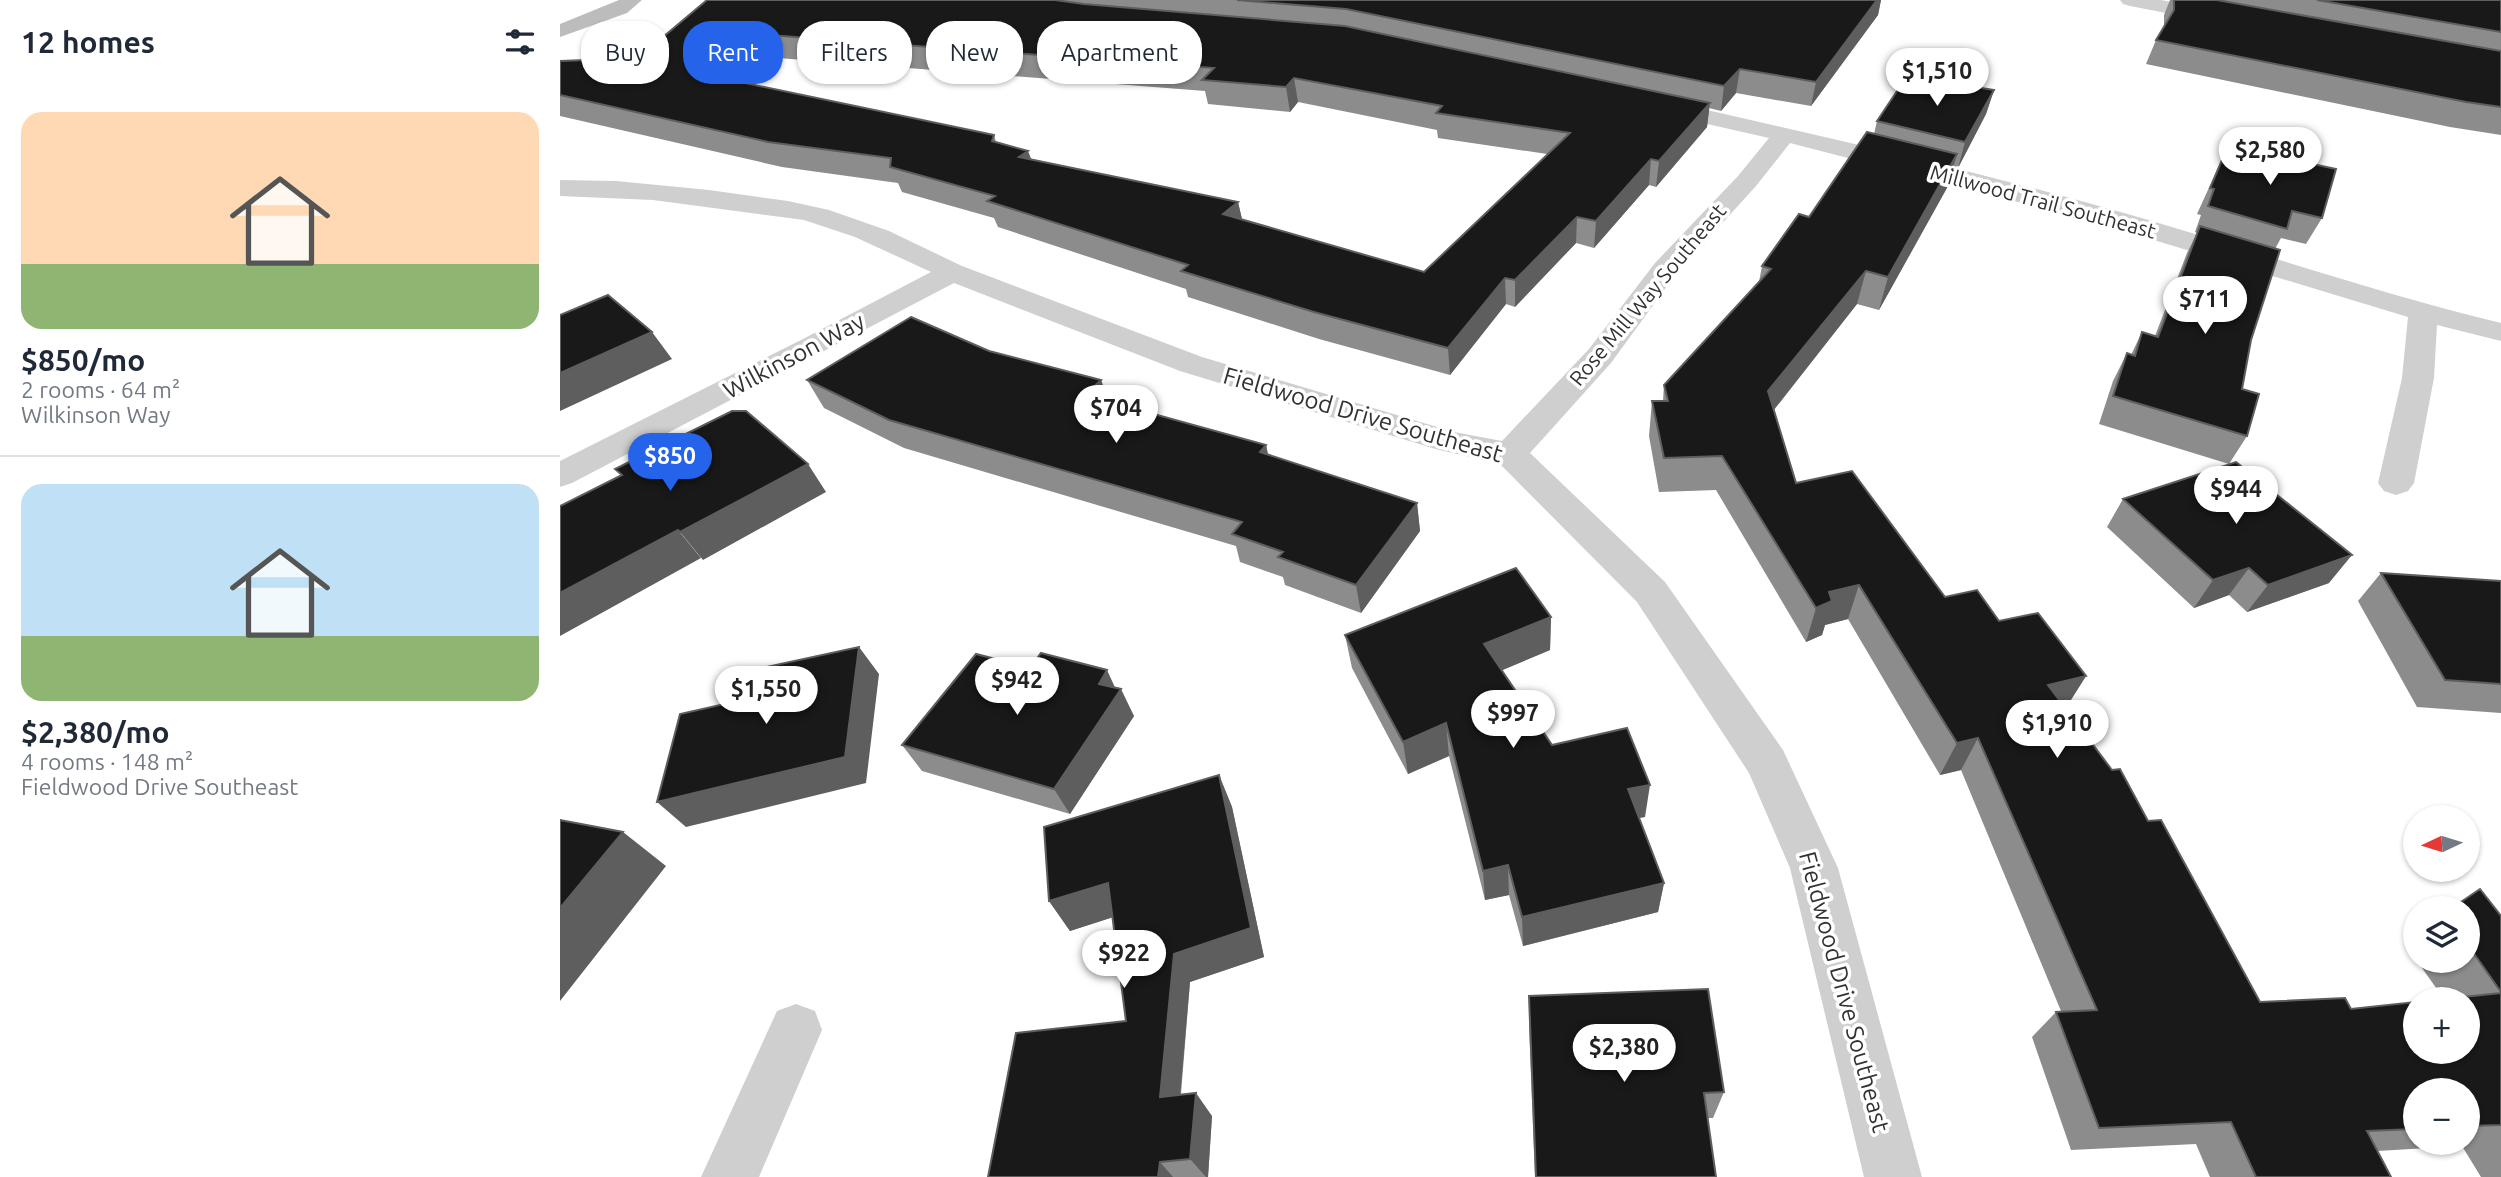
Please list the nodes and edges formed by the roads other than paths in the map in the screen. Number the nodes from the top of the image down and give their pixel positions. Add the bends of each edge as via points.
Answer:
1 (590, 0) edge
2 (632, 0) edge
3 (2130, 0) edge
4 (560, 10) edge
5 (2238, 20) edge
6 (560, 31) edge
7 (1638, 102) edge
8 (1785, 134) junction
9 (560, 188) edge
10 (952, 272) junction
11 (2423, 314) junction
12 (2501, 332) edge
13 (1510, 454) junction
14 (560, 475) edge
15 (2396, 483) dead end
16 (796, 1030) dead end
17 (730, 1177) edge
18 (1893, 1177) edge

1 - 4 main road
2 - 6 main road via 620,9
3 - 5 street
7 - 8 street, Millwood Trail Southeast
8 - 11 street, Millwood Trail Southeast via 2101,215
8 - 13 street, Rose Mill Way Southeast via 1665,269 1600,356
9 - 10 street, Fieldwood Drive Southeast via 600,187 706,198 834,220
10 - 13 street, Fieldwood Drive Southeast via 1191,364 1399,427
10 - 14 street, Wilkinson Way
11 - 12 street, Millwood Trail Southeast
11 - 15 street via 2418,378
13 - 18 street, Fieldwood Drive Southeast via 1651,592 1767,763 1814,868
16 - 17 street

